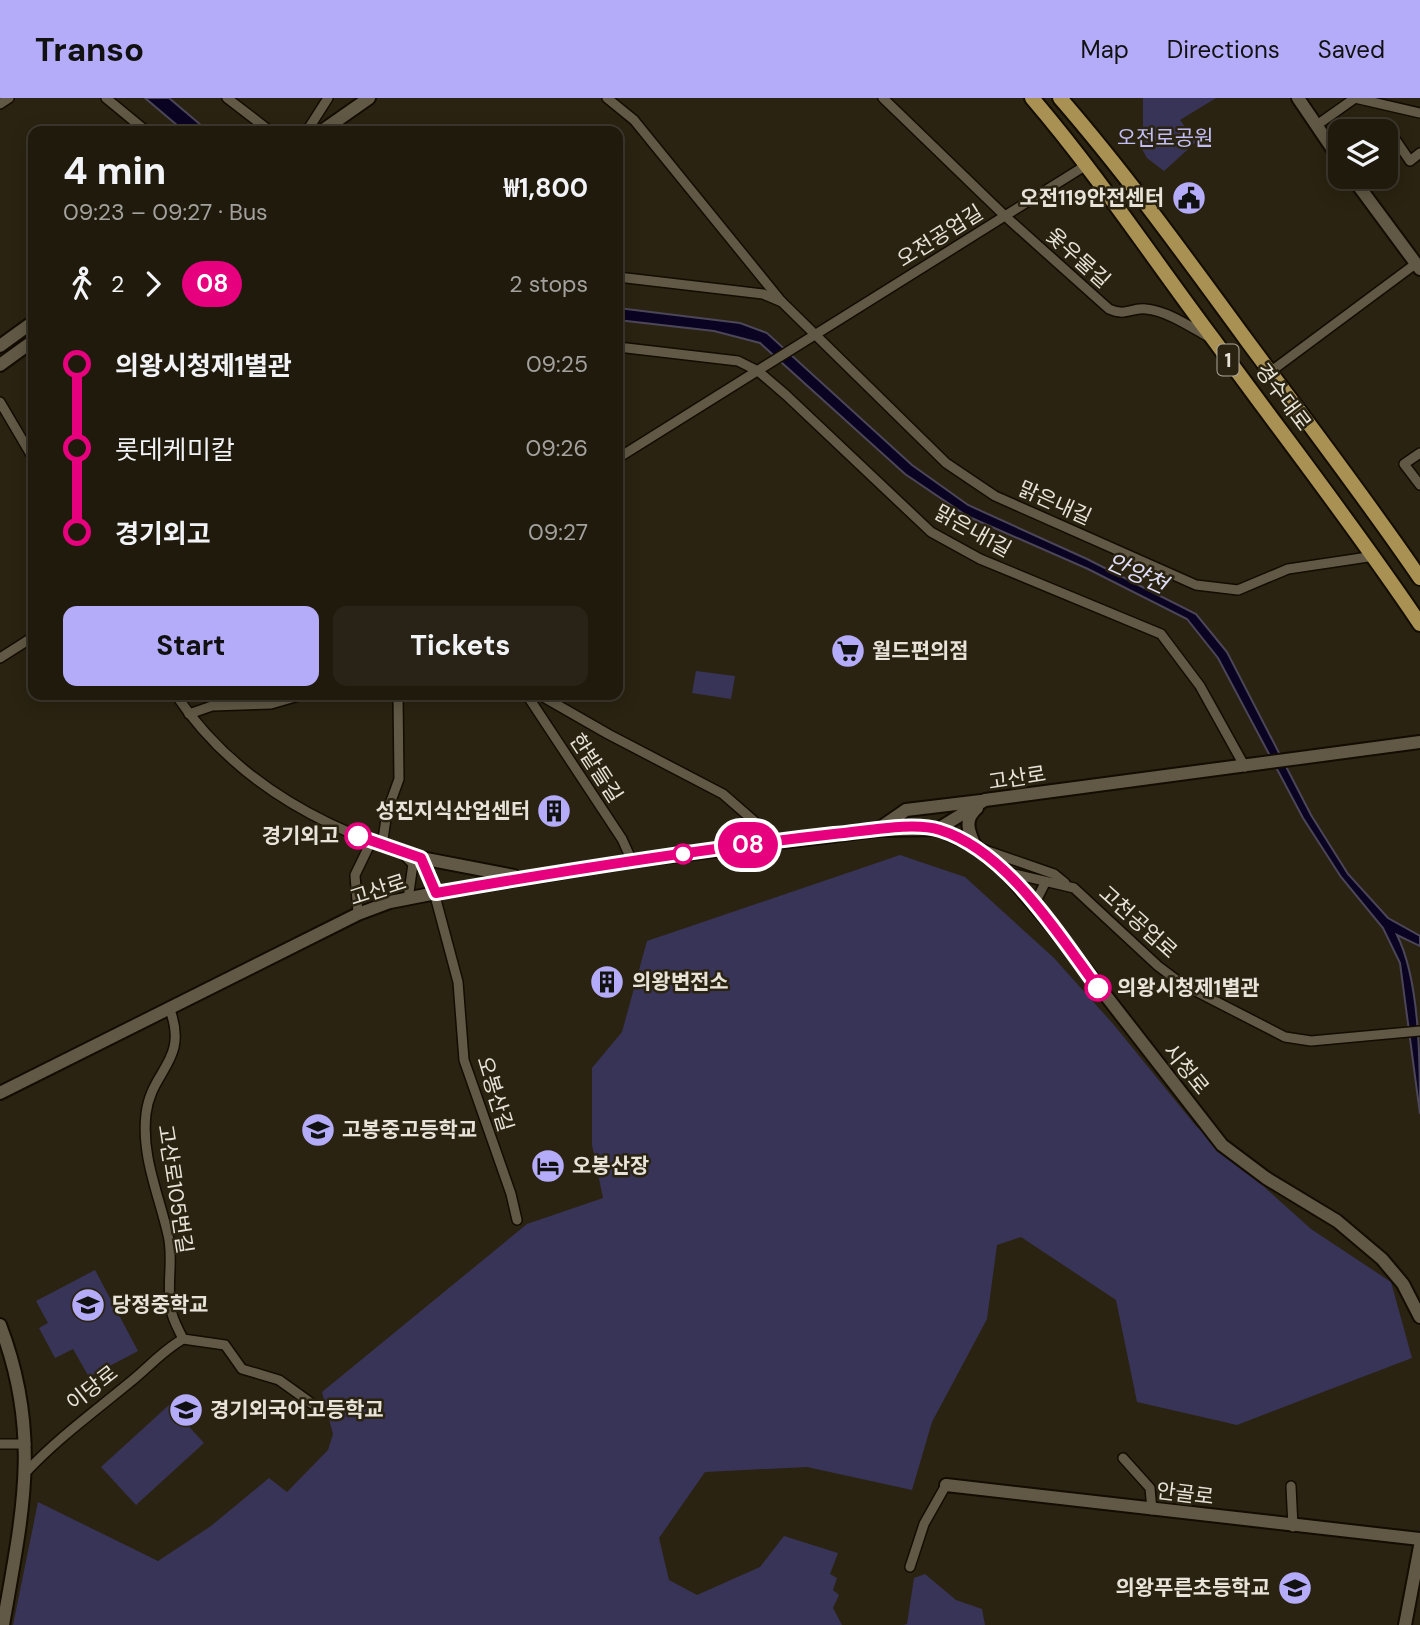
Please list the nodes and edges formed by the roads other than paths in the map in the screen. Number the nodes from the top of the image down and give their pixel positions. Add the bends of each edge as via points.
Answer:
1 (9, 98) edge
2 (106, 98) edge
3 (227, 98) edge
4 (328, 98) edge
5 (369, 98) edge
6 (607, 98) edge
7 (883, 98) edge
8 (1032, 98) edge
9 (1059, 98) edge
10 (1298, 98) edge
11 (1355, 98) edge
12 (0, 104) edge
13 (1420, 113) edge
14 (1317, 125) junction
15 (140, 126) edge
16 (263, 126) edge
17 (310, 126) edge
18 (329, 126) edge
19 (1328, 142) edge
20 (1398, 143) edge
21 (1420, 153) edge
22 (1088, 164) junction
23 (1361, 189) edge
24 (1005, 216) junction
25 (1417, 267) edge
26 (623, 278) edge
27 (782, 302) junction
28 (28, 326) edge
29 (813, 337) junction
30 (1212, 338) junction
31 (28, 345) edge
32 (0, 346) edge
33 (623, 348) edge
34 (0, 365) edge
35 (758, 371) junction
36 (1270, 372) junction
37 (0, 402) edge
38 (28, 450) edge
39 (1420, 453) edge
40 (623, 455) edge
41 (1420, 485) edge
42 (1375, 556) junction
43 (1420, 578) edge
44 (1420, 624) edge
45 (28, 643) edge
46 (0, 658) edge
47 (179, 700) edge
48 (285, 700) edge
49 (398, 700) edge
50 (530, 700) edge
51 (549, 700) edge
52 (189, 714) junction
53 (1420, 742) edge
54 (1250, 766) junction
55 (985, 800) junction
56 (938, 829) junction
57 (877, 830) junction
58 (777, 841) junction
59 (371, 842) junction
60 (382, 846) junction
61 (975, 846) junction
62 (402, 853) junction
63 (421, 858) junction
64 (632, 861) junction
65 (1006, 872) junction
66 (521, 878) junction
67 (1045, 883) junction
68 (1067, 884) junction
69 (436, 893) junction
70 (408, 899) junction
71 (1041, 913) junction
72 (358, 914) junction
73 (170, 1010) junction
74 (1420, 1031) edge
75 (0, 1093) edge
76 (517, 1220) dead end
77 (1420, 1317) edge
78 (0, 1326) edge
79 (183, 1339) junction
80 (325, 1413) dead end
81 (0, 1444) edge
82 (26, 1444) junction
83 (1123, 1458) dead end
84 (27, 1471) junction
85 (946, 1485) joint
86 (1291, 1486) dead end
87 (1152, 1510) junction
88 (1293, 1527) junction
89 (1420, 1539) edge
90 (1420, 1546) edge
91 (910, 1567) dead end
92 (2, 1623) edge
93 (1405, 1625) edge

1 - 12 street
2 - 15 street
3 - 16 street
4 - 17 street
5 - 18 street
6 - 27 street, 맑은내길 via 634,120
7 - 24 street, 옻우물길
8 - 22 main road, 경수대로 / 1
9 - 36 main road, 경수대로 / 1 via 1105,150
10 - 14 street
11 - 13 street
11 - 14 street
14 - 19 street
20 - 21 street via 1410,161
22 - 24 street, 오전공업길
22 - 30 main road, 경수대로 / 1
23 - 25 street
24 - 29 street, 오전공업길
24 - 30 street, 옻우물길 via 1109,309 1119,313 1143,308 1155,311
25 - 36 street
26 - 27 street, 맑은내길 via 763,295
27 - 29 street, 맑은내길
28 - 32 street
29 - 35 street, 오전공업길
29 - 42 street, 맑은내길 via 946,463 995,496 1196,585 1238,590 1288,569
30 - 42 main road, 경수대로 / 1
31 - 34 street
33 - 35 street, 맑은내1길 via 738,361
35 - 40 street
35 - 54 street, 맑은내1길 via 931,532 980,559 1161,634
36 - 43 main road, 경수대로 / 1
37 - 38 street
39 - 41 street via 1404,464
42 - 44 main road, 경수대로 / 1
45 - 46 street
47 - 52 street
48 - 52 street via 212,706
49 - 60 street via 399,779 387,812
50 - 64 street, 한밭들길
51 - 58 street via 723,794
52 - 59 street via 266,787
53 - 54 street, 고산로
54 - 55 street, 고산로
55 - 56 street, 고산로
55 - 57 street via 906,810
55 - 61 street via 970,814 968,830
56 - 57 street, 고산로
56 - 61 street, 시청로
57 - 58 street, 고산로
58 - 64 street, 고산로
59 - 60 street
59 - 72 street via 355,875
60 - 62 street
61 - 65 street, 시청로
61 - 68 street, 고천공업로 via 1054,874
62 - 63 street
62 - 70 street via 413,864
63 - 66 street
63 - 69 street, 오봉산길
64 - 66 street, 고산로
65 - 67 street, 고천공업로
65 - 71 street, 시청로
66 - 69 street, 고산로
67 - 68 street, 고천공업로
67 - 71 street via 1037,899
68 - 74 street, 고천공업로 via 1182,984 1284,1037 1311,1041
69 - 70 street, 고산로
69 - 76 street, 오봉산길 via 458,982 464,1060
70 - 72 street, 고산로
71 - 77 street, 시청로 via 1222,1145 1336,1221 1381,1259 1403,1284
72 - 73 street, 고산로
73 - 75 street, 고산로
73 - 79 street, 고산로105번길 via 177,1037 167,1068 150,1092 146,1129 153,1184 169,1237 171,1311
78 - 82 street via 24,1406
79 - 80 street via 225,1345 242,1369 279,1380
79 - 84 street, 이당로 via 64,1434
81 - 82 street
82 - 84 street
83 - 87 street via 1150,1488
84 - 92 street
85 - 87 street, 안골로
85 - 91 street via 924,1524
86 - 88 street
87 - 88 street, 안골로
88 - 89 street, 안골로
90 - 93 street

